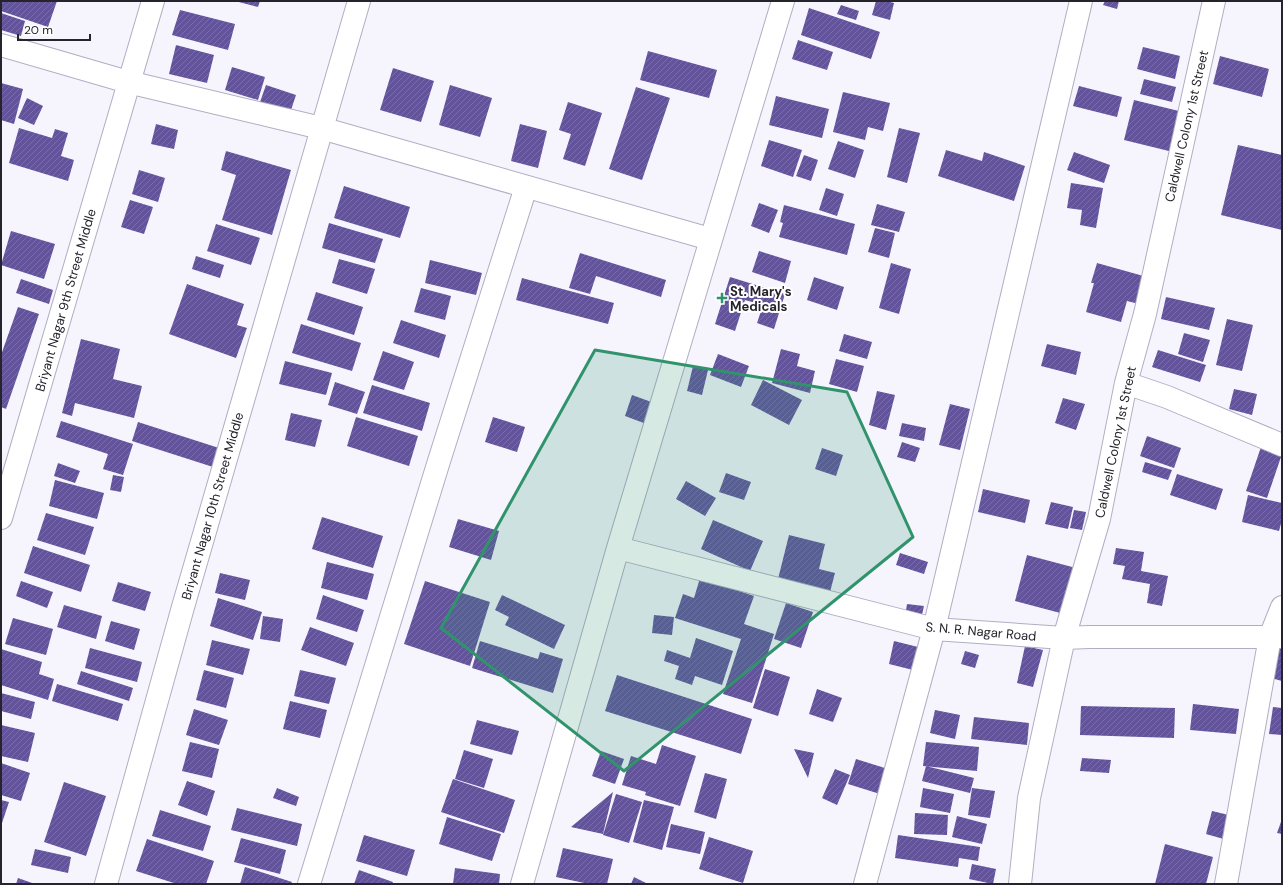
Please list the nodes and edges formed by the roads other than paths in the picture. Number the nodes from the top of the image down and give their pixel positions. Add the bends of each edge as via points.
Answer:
1 (153, 1) edge
2 (359, 1) edge
3 (783, 1) edge
4 (1081, 1) edge
5 (1214, 1) edge
6 (1, 44) edge
7 (128, 82) junction
8 (321, 128) junction
9 (526, 187) junction
10 (710, 239) junction
11 (1126, 383) junction
12 (1282, 445) edge
13 (1, 518) edge
14 (618, 548) junction
15 (1282, 607) edge
16 (934, 629) junction
17 (1276, 637) edge
18 (1064, 638) junction
19 (106, 884) edge
20 (309, 884) edge
21 (522, 884) edge
22 (865, 884) edge
23 (1020, 884) edge
24 (1226, 884) edge

1 - 7 street, Briyant Nagar 9th Street Middle
2 - 8 street, Briyant Nagar 10th Street Middle
3 - 10 street
4 - 16 street
5 - 11 street, Caldwell Colony 1st Street via 1144,314
6 - 7 street
7 - 8 street
7 - 13 street, Briyant Nagar 9th Street Middle
8 - 9 street
8 - 19 street, Briyant Nagar 10th Street Middle
9 - 10 street
9 - 20 street
10 - 14 street
11 - 12 street via 1167,397
11 - 18 street, Caldwell Colony 1st Street via 1099,519
14 - 16 street, S. N. R. Nagar Road
14 - 21 street
15 - 17 street
16 - 18 street, S. N. R. Nagar Road
16 - 22 street
17 - 18 street, S. N. R. Nagar Road
17 - 24 street
18 - 23 street, Caldwell Colony 1st Street via 1029,798

